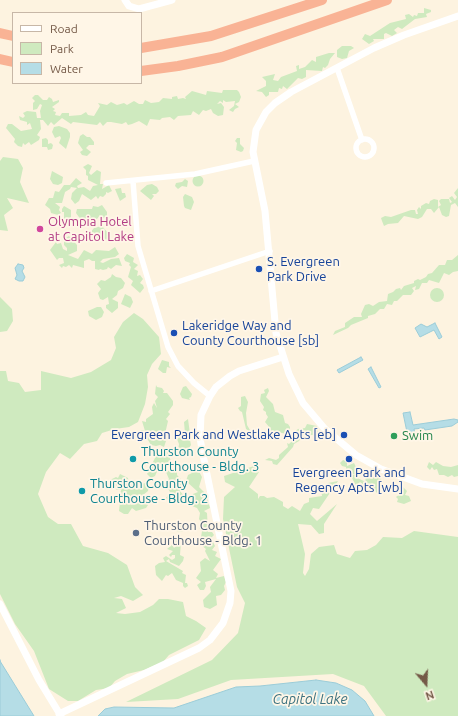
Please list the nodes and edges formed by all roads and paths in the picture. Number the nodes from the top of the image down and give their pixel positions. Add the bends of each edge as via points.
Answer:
1 (172, 0) edge
2 (322, 0) edge
3 (386, 0) edge
4 (125, 1) edge
5 (458, 16) edge
6 (0, 33) edge
7 (12, 36) edge
8 (142, 48) edge
9 (0, 59) edge
10 (12, 62) edge
11 (337, 68) junction
12 (142, 71) edge
13 (362, 140) dead end
14 (254, 161) junction
15 (133, 181) junction
16 (106, 183) dead end
17 (270, 251) junction
18 (151, 291) junction
19 (283, 357) junction
20 (210, 396) junction
21 (458, 489) edge
22 (0, 604) edge
23 (60, 715) edge

1 - 4 street via 139,9 129,6
2 - 8 highway via 210,36
3 - 12 highway via 222,57
5 - 11 street via 404,34
6 - 7 highway
9 - 10 highway
11 - 13 street
11 - 14 street via 290,92 270,108 256,130
14 - 15 street via 195,174
14 - 17 street via 265,211
15 - 16 street
15 - 18 street via 138,246
17 - 18 street
17 - 19 street via 274,319
18 - 20 street via 173,357 194,383
19 - 20 street via 233,375 216,387
19 - 21 street via 303,403 325,429 356,455 400,477 422,484
20 - 23 street via 201,415 200,438 231,591 223,624 210,640 199,648
22 - 23 street

